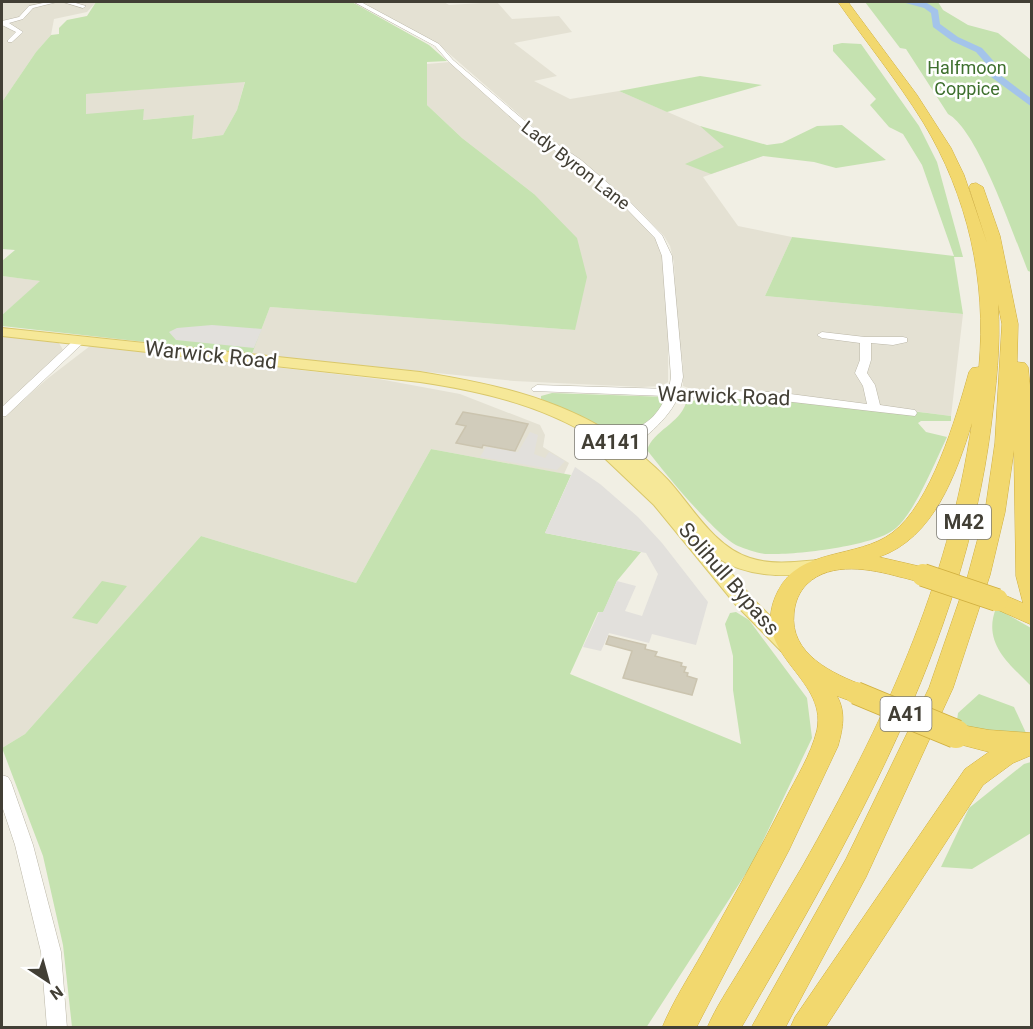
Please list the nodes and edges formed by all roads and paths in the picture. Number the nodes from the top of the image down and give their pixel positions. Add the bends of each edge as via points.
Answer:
1 (54, 2) edge
2 (66, 2) edge
3 (357, 2) edge
4 (843, 2) edge
5 (854, 2) edge
6 (82, 4) dead end
7 (3, 23) edge
8 (11, 39) dead end
9 (965, 161) dead end
10 (973, 178) dead end
11 (988, 287) junction
12 (2, 332) edge
13 (822, 335) dead end
14 (1010, 338) junction
15 (865, 340) junction
16 (79, 341) junction
17 (901, 343) dead end
18 (420, 377) junction
19 (537, 389) dead end
20 (674, 393) junction
21 (874, 407) junction
22 (2, 413) edge
23 (910, 413) dead end
24 (585, 425) junction
25 (644, 430) junction
26 (619, 447) junction
27 (631, 464) junction
28 (668, 511) junction
29 (824, 565) junction
30 (1032, 599) edge
31 (1032, 617) edge
32 (796, 656) junction
33 (1032, 743) edge
34 (2, 782) edge
35 (57, 1028) edge
36 (678, 1028) edge
37 (723, 1028) edge
38 (767, 1028) edge
39 (806, 1028) edge

1 - 7 street via 31,7 21,18
2 - 6 street
3 - 20 street, Lady Byron Lane via 437,45 529,129 578,162 628,205 659,237 667,255 669,275 677,377
4 - 11 highway, M42 via 923,112 952,164 967,201
5 - 9 highway via 934,111
7 - 8 street via 20,32
10 - 14 highway, M42 via 995,243
11 - 29 highway via 983,356 973,394 946,465 920,518 892,542
11 - 37 highway, M42 via 991,329 982,438 974,483 960,538 914,674 828,849
12 - 16 main road, Warwick Road / A4141
13 - 15 street
14 - 30 highway via 1019,363 1022,396 1027,576
14 - 38 highway, M42 via 1005,443 995,512 979,575 941,688 856,868
15 - 17 street
15 - 21 street via 866,364 861,373 869,385
16 - 18 main road, Warwick Road / A4141
16 - 22 street
18 - 24 main road, Solihull Bypass / A4141 via 513,394
18 - 27 main road, Solihull Bypass / A4141 via 483,393 567,425
19 - 20 street, Warwick Road
20 - 21 street, Warwick Road via 775,396
20 - 25 street via 662,415
21 - 23 street, Warwick Road
24 - 25 street via 623,435
24 - 26 main road, Solihull Bypass / A4141
25 - 26 street
25 - 27 street via 634,442
26 - 27 main road, Solihull Bypass / A4141
26 - 28 main road via 619,455 660,495
27 - 28 main road, A4141
27 - 29 main road, Solihull Bypass / A4141 via 660,481 712,542 729,556 765,568
28 - 32 main road, Solihull Bypass / A4141
29 - 31 highway, bridge via 863,562 923,575 998,600
29 - 32 highway via 797,579 787,591 782,625
32 - 33 highway, A41, bridge via 827,680 956,734 989,741
32 - 36 highway via 830,712 825,746
33 - 39 highway via 1004,755 974,777
34 - 35 street via 24,845 51,952

